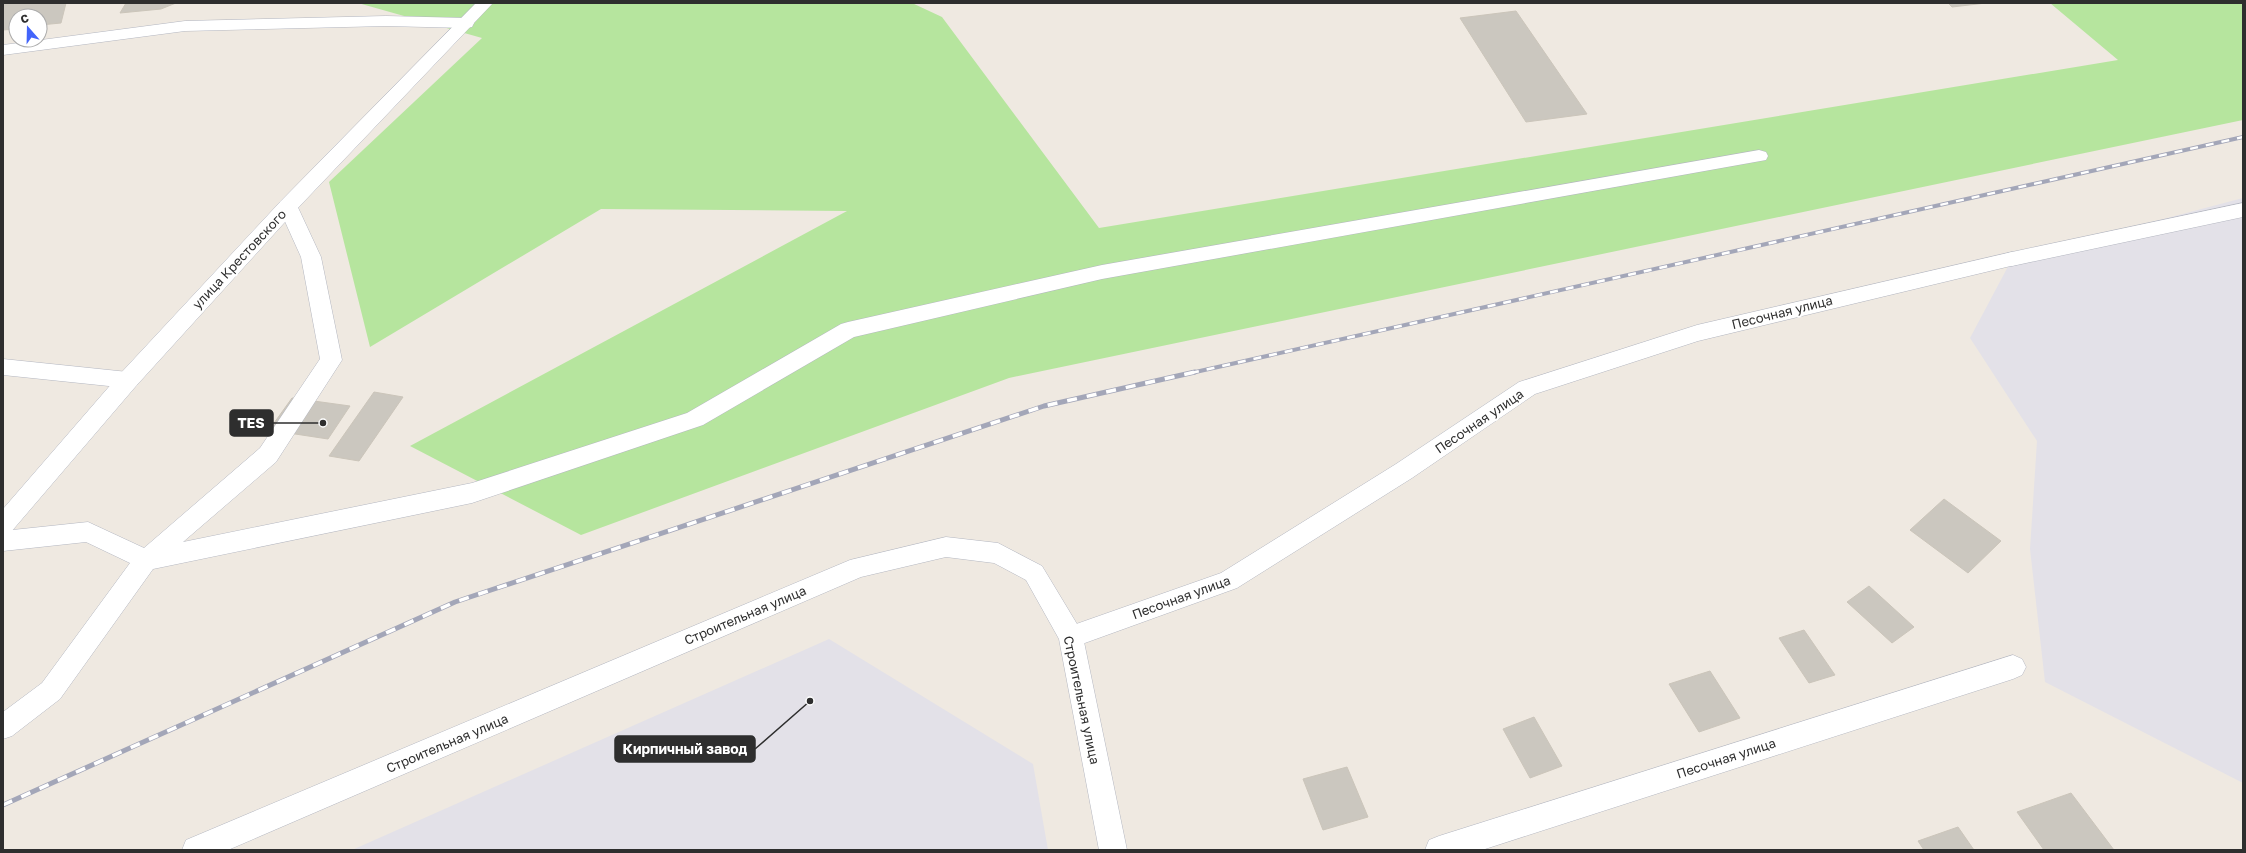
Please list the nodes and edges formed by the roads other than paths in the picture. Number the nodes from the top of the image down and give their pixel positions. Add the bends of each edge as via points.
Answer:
1 (485, 3) edge
2 (466, 23) junction
3 (3, 50) edge
4 (1759, 156) dead end
5 (288, 206) junction
6 (2243, 210) edge
7 (3, 367) edge
8 (128, 380) junction
9 (3, 525) edge
10 (3, 541) edge
11 (146, 560) junction
12 (1071, 637) junction
13 (2013, 667) dead end
14 (3, 727) edge
15 (196, 850) edge
16 (1113, 850) edge
17 (1439, 850) edge

1 - 2 street, улица Крестовского
2 - 3 street via 386,21 184,26
2 - 5 street, улица Крестовского
4 - 11 street via 1102,272 848,330 695,419 472,494
5 - 8 street, улица Крестовского
5 - 11 street via 311,258 330,360 268,455
6 - 12 street, Песочная улица via 2012,259 1697,333 1527,388 1404,471 1229,581
7 - 8 street
8 - 9 street, улица Крестовского
10 - 11 street via 88,532
11 - 14 street via 51,691
12 - 15 street, Строительная улица via 1034,573 998,553 946,547 858,567
12 - 16 street, Строительная улица
13 - 17 street, Песочная улица

